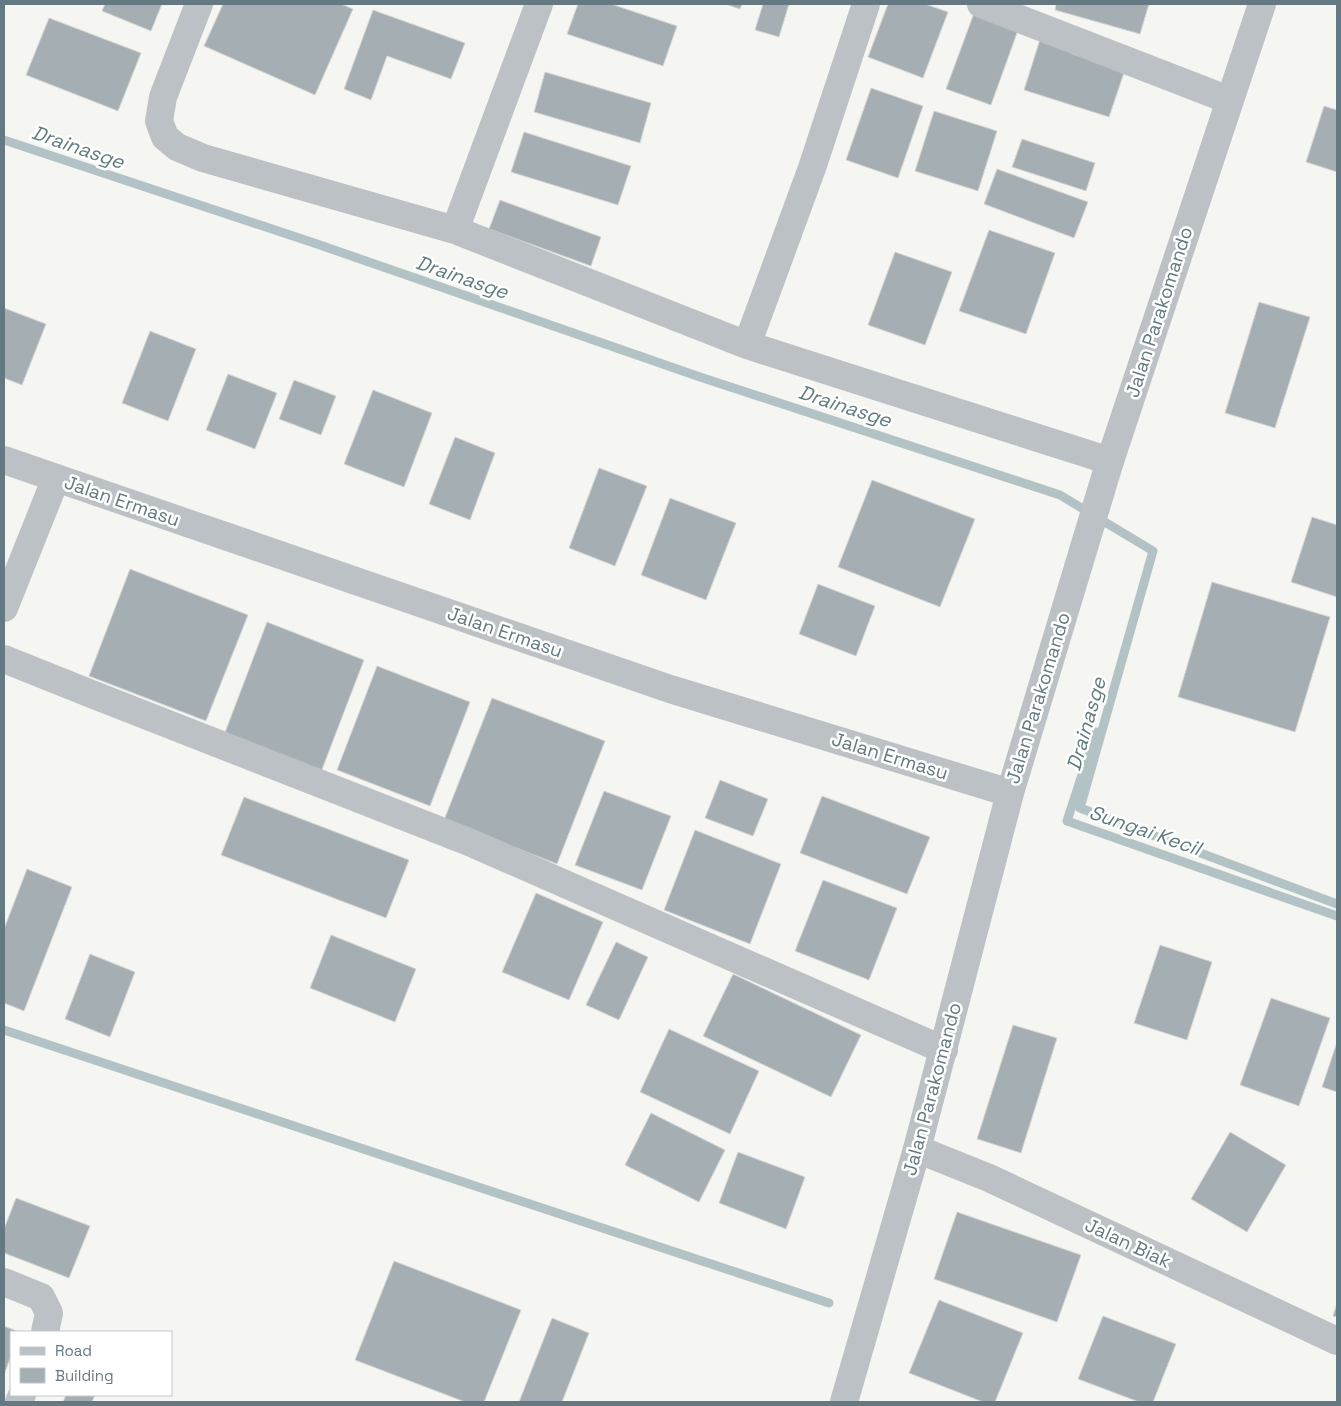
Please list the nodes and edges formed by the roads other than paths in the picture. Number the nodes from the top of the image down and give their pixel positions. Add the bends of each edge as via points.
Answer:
1 (199, 4) edge
2 (539, 4) edge
3 (866, 4) edge
4 (981, 4) edge
5 (1262, 4) edge
6 (1229, 100) junction
7 (456, 230) junction
8 (747, 345) junction
9 (4, 460) edge
10 (1110, 461) junction
11 (56, 478) junction
12 (4, 608) edge
13 (4, 659) edge
14 (1010, 793) junction
15 (944, 1050) junction
16 (917, 1149) junction
17 (4, 1282) edge
18 (45, 1331) edge
19 (1337, 1341) edge
20 (844, 1402) edge

1 - 7 street via 164,97 160,121 165,137 177,147 203,158
2 - 7 street
3 - 8 street via 812,168
4 - 6 street
5 - 6 street, Jalan Parakomando
6 - 10 street, Jalan Parakomando
7 - 8 street
8 - 10 street
9 - 11 street, Jalan Ermasu
10 - 14 street, Jalan Parakomando
11 - 12 street
11 - 14 street, Jalan Ermasu via 670,689
13 - 15 street via 470,842
14 - 15 street, Jalan Parakomando
15 - 16 street, Jalan Parakomando
16 - 19 street, Jalan Biak via 989,1178
16 - 20 street, Jalan Parakomando
17 - 18 street via 41,1297 49,1313

